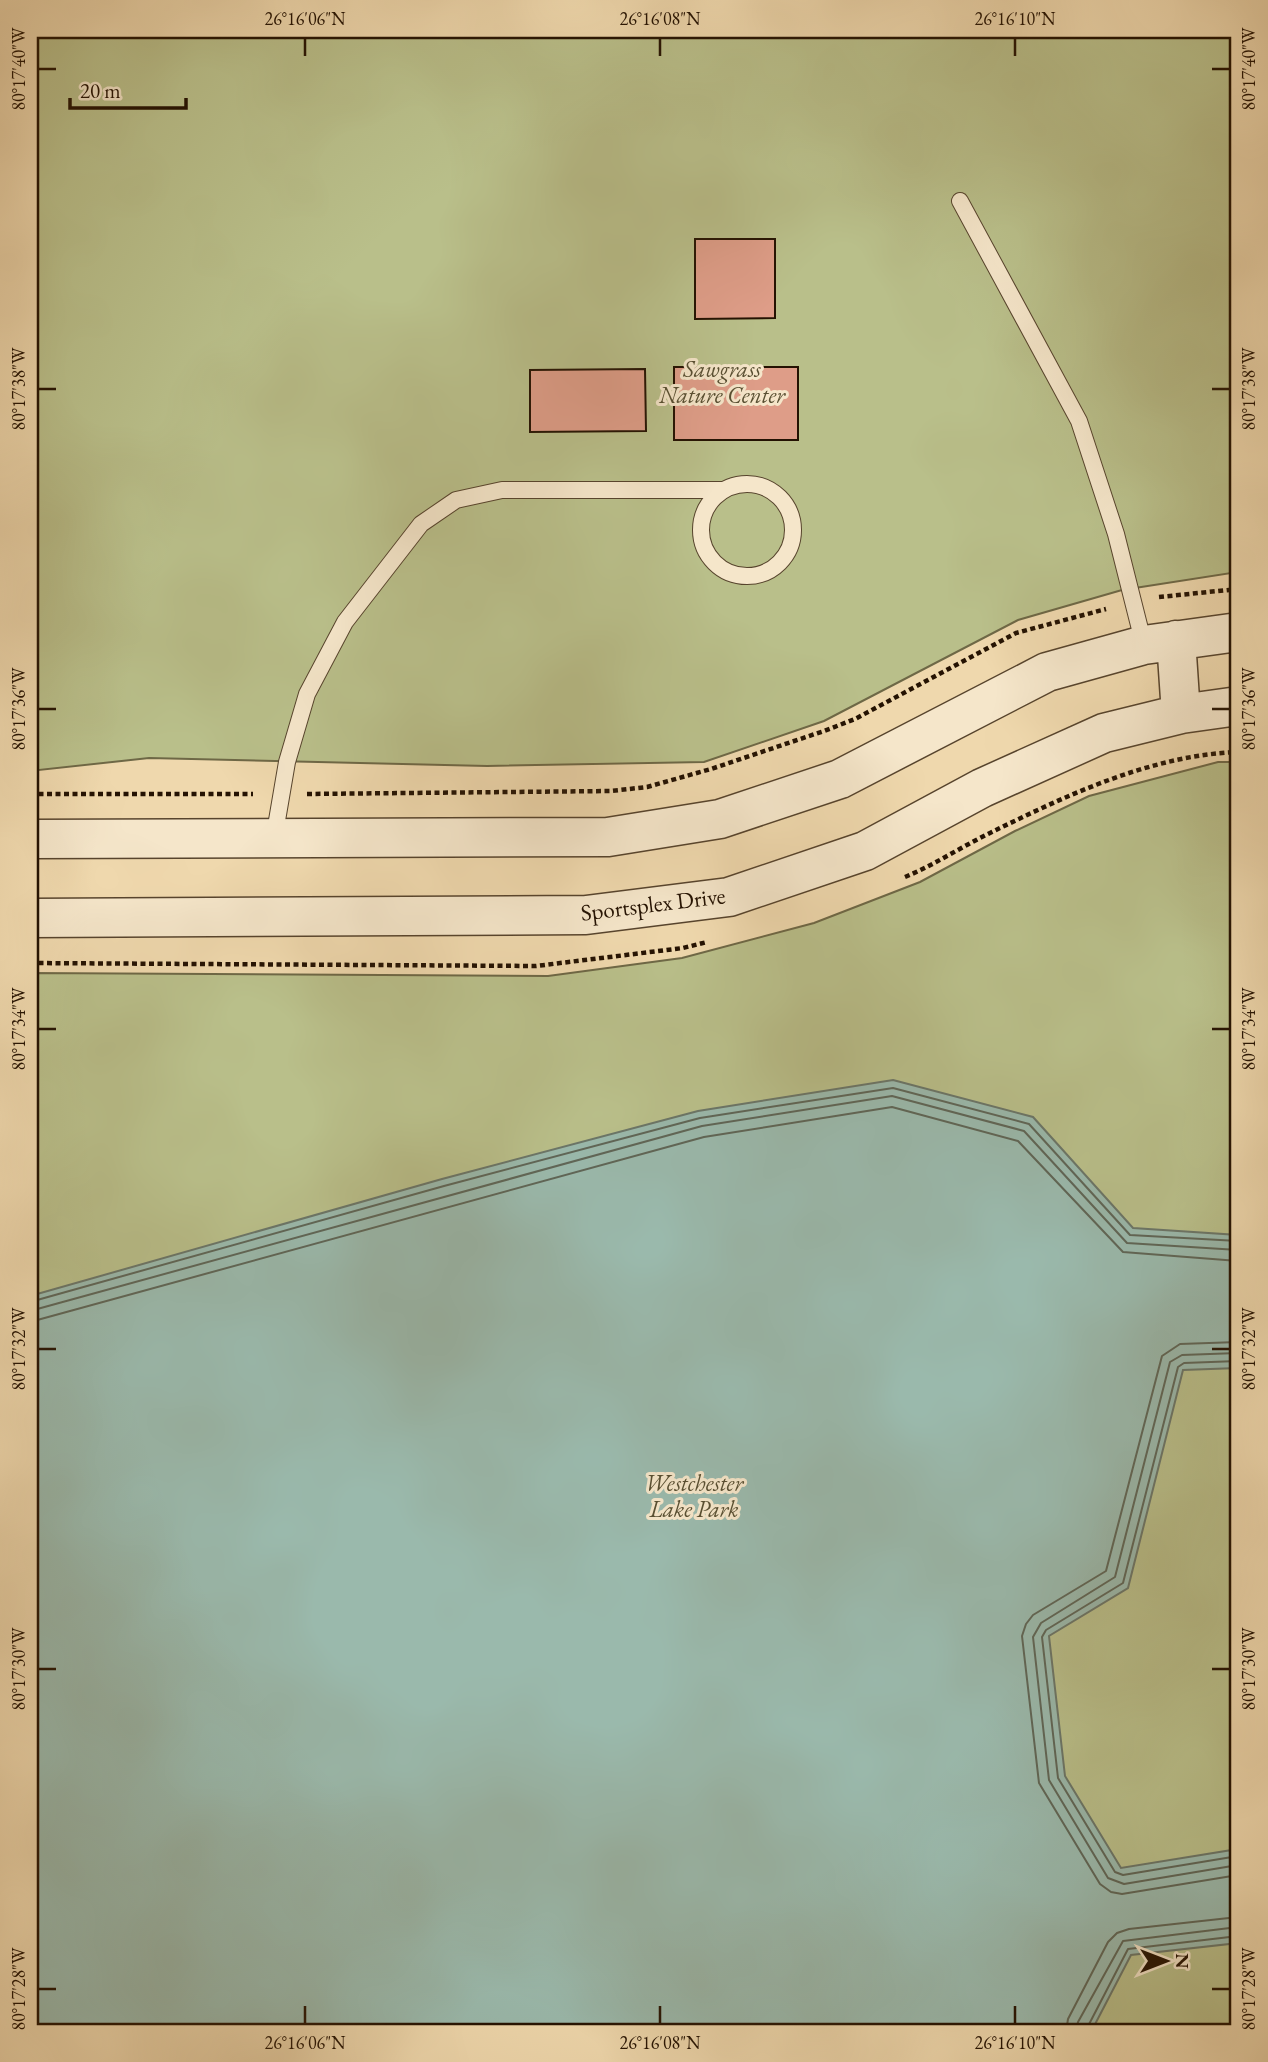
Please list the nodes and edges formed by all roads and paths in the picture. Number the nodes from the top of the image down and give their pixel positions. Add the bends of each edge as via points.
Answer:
1 (960, 201) dead end
2 (722, 491) junction
3 (1238, 589) edge
4 (1132, 602) junction
5 (1238, 632) edge
6 (1160, 643) junction
7 (1238, 706) edge
8 (1181, 714) junction
9 (30, 794) edge
10 (282, 795) junction
11 (274, 838) junction
12 (30, 839) edge
13 (30, 918) edge

1 - 4 lane via 1079,421 1116,534
2 - 2 lane via 736,484 766,486 789,507 794,537 789,552 768,572 737,576 711,560 700,531 710,501
2 - 10 lane via 502,491 456,500 421,524 345,622 307,694
3 - 4 path
4 - 6 lane
4 - 10 path via 1016,633 835,727 647,787
5 - 6 street
6 - 8 street
6 - 11 street via 1047,672 840,779 720,819 608,837
7 - 8 street, Sportsplex Drive
8 - 13 street, Sportsplex Drive via 1104,733 982,788 865,850 729,897 586,915
9 - 10 path
10 - 11 lane
11 - 12 street

